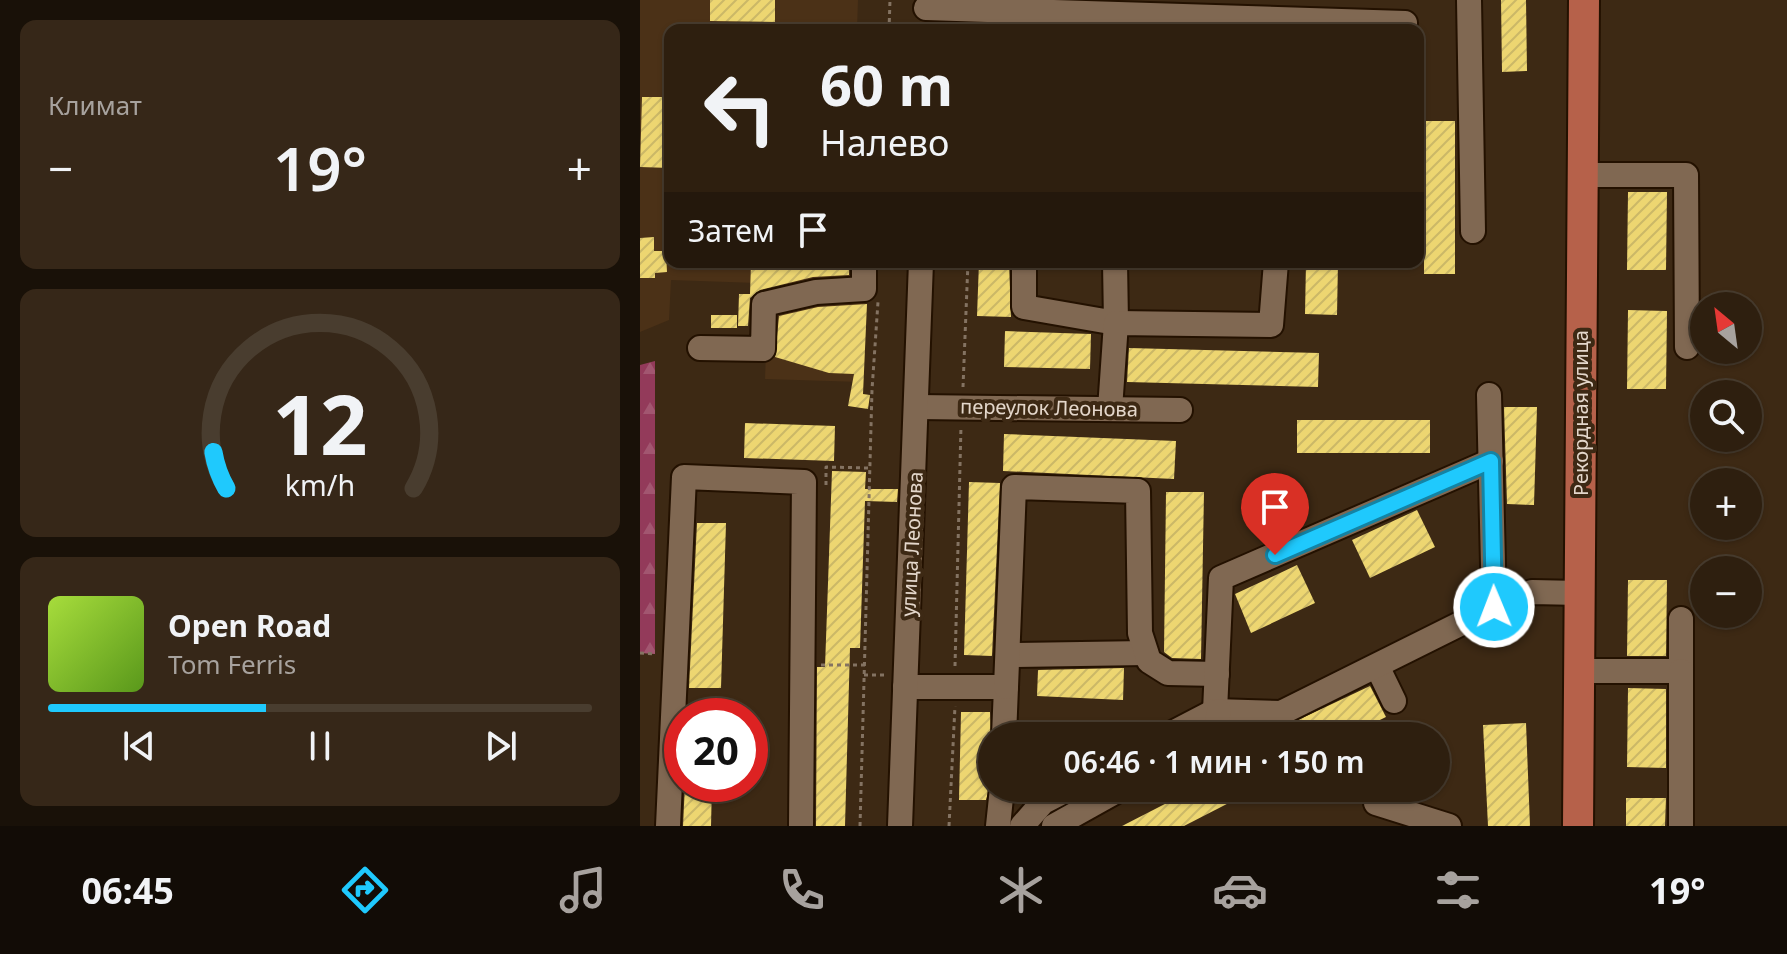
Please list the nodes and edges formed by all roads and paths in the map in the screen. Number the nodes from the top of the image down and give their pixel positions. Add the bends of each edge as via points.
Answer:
1 (890, 0) edge
2 (1469, 0) edge
3 (1584, 0) edge
4 (926, 13) edge
5 (1029, 14) edge
6 (1405, 23) dead end
7 (889, 24) edge
8 (1297, 24) edge
9 (1364, 24) edge
10 (1581, 175) junction
11 (1473, 231) dead end
12 (864, 268) edge
13 (921, 268) edge
14 (968, 268) edge
15 (1024, 268) edge
16 (1115, 268) edge
17 (1276, 268) edge
18 (879, 290) dead end
19 (1116, 323) junction
20 (1687, 347) dead end
21 (700, 348) dead end
22 (1489, 395) dead end
23 (918, 407) junction
24 (962, 407) junction
25 (1110, 409) junction
26 (1180, 410) dead end
27 (1491, 461) junction
28 (870, 468) junction
29 (803, 498) junction
30 (1580, 593) junction
31 (1494, 607) junction
32 (1681, 619) dead end
33 (1146, 653) junction
34 (1008, 655) junction
35 (805, 665) junction
36 (865, 665) junction
37 (1377, 666) junction
38 (1581, 671) junction
39 (1681, 671) junction
40 (1217, 674) junction
41 (905, 687) junction
42 (956, 687) junction
43 (1006, 687) junction
44 (1394, 701) dead end
45 (1217, 711) junction
46 (1005, 722) edge
47 (1195, 722) edge
48 (1216, 722) edge
49 (1001, 802) edge
50 (1043, 802) joint
51 (1097, 802) edge
52 (1376, 803) dead end
53 (1084, 809) junction
54 (668, 826) edge
55 (801, 826) edge
56 (860, 826) edge
57 (900, 826) edge
58 (949, 826) edge
59 (998, 826) edge
60 (1022, 826) edge
61 (1054, 826) edge
62 (1449, 826) edge
63 (1578, 826) edge
64 (1681, 826) edge

1 - 7 path
2 - 11 street
3 - 10 main road, Рекордная улица
4 - 5 street
5 - 8 street
6 - 9 street
10 - 20 street via 1686,175
10 - 30 main road, Рекордная улица
12 - 21 street via 864,289 816,292 764,304 763,349
13 - 23 street, улица Леонова
14 - 24 path
15 - 19 street via 1024,307
16 - 19 street
17 - 19 street via 1271,325
18 - 28 path
19 - 25 street
22 - 27 street
23 - 24 street, переулок Леонова
23 - 41 street, улица Леонова
24 - 25 street, переулок Леонова
24 - 42 path
25 - 26 street, переулок Леонова
27 - 31 street
27 - 40 street via 1221,578
28 - 29 path via 826,467 825,499
28 - 36 path
29 - 35 street
29 - 54 street via 804,482 684,477
30 - 31 street via 1532,592
30 - 38 main road, Рекордная улица
31 - 37 street
32 - 39 street
33 - 34 street
33 - 34 street via 1140,633 1138,491 1014,487
33 - 40 street via 1168,673
34 - 43 street
35 - 36 path
35 - 55 street
36 - 56 path
37 - 44 street
37 - 45 street via 1281,713
38 - 39 street
38 - 63 main road, Рекордная улица
39 - 64 street
40 - 45 street
41 - 42 street
41 - 57 street, улица Леонова
42 - 43 street
42 - 58 path
43 - 46 street
45 - 47 street
45 - 48 street
49 - 59 street
50 - 53 street
50 - 60 street
51 - 53 street
52 - 62 street
53 - 61 street

